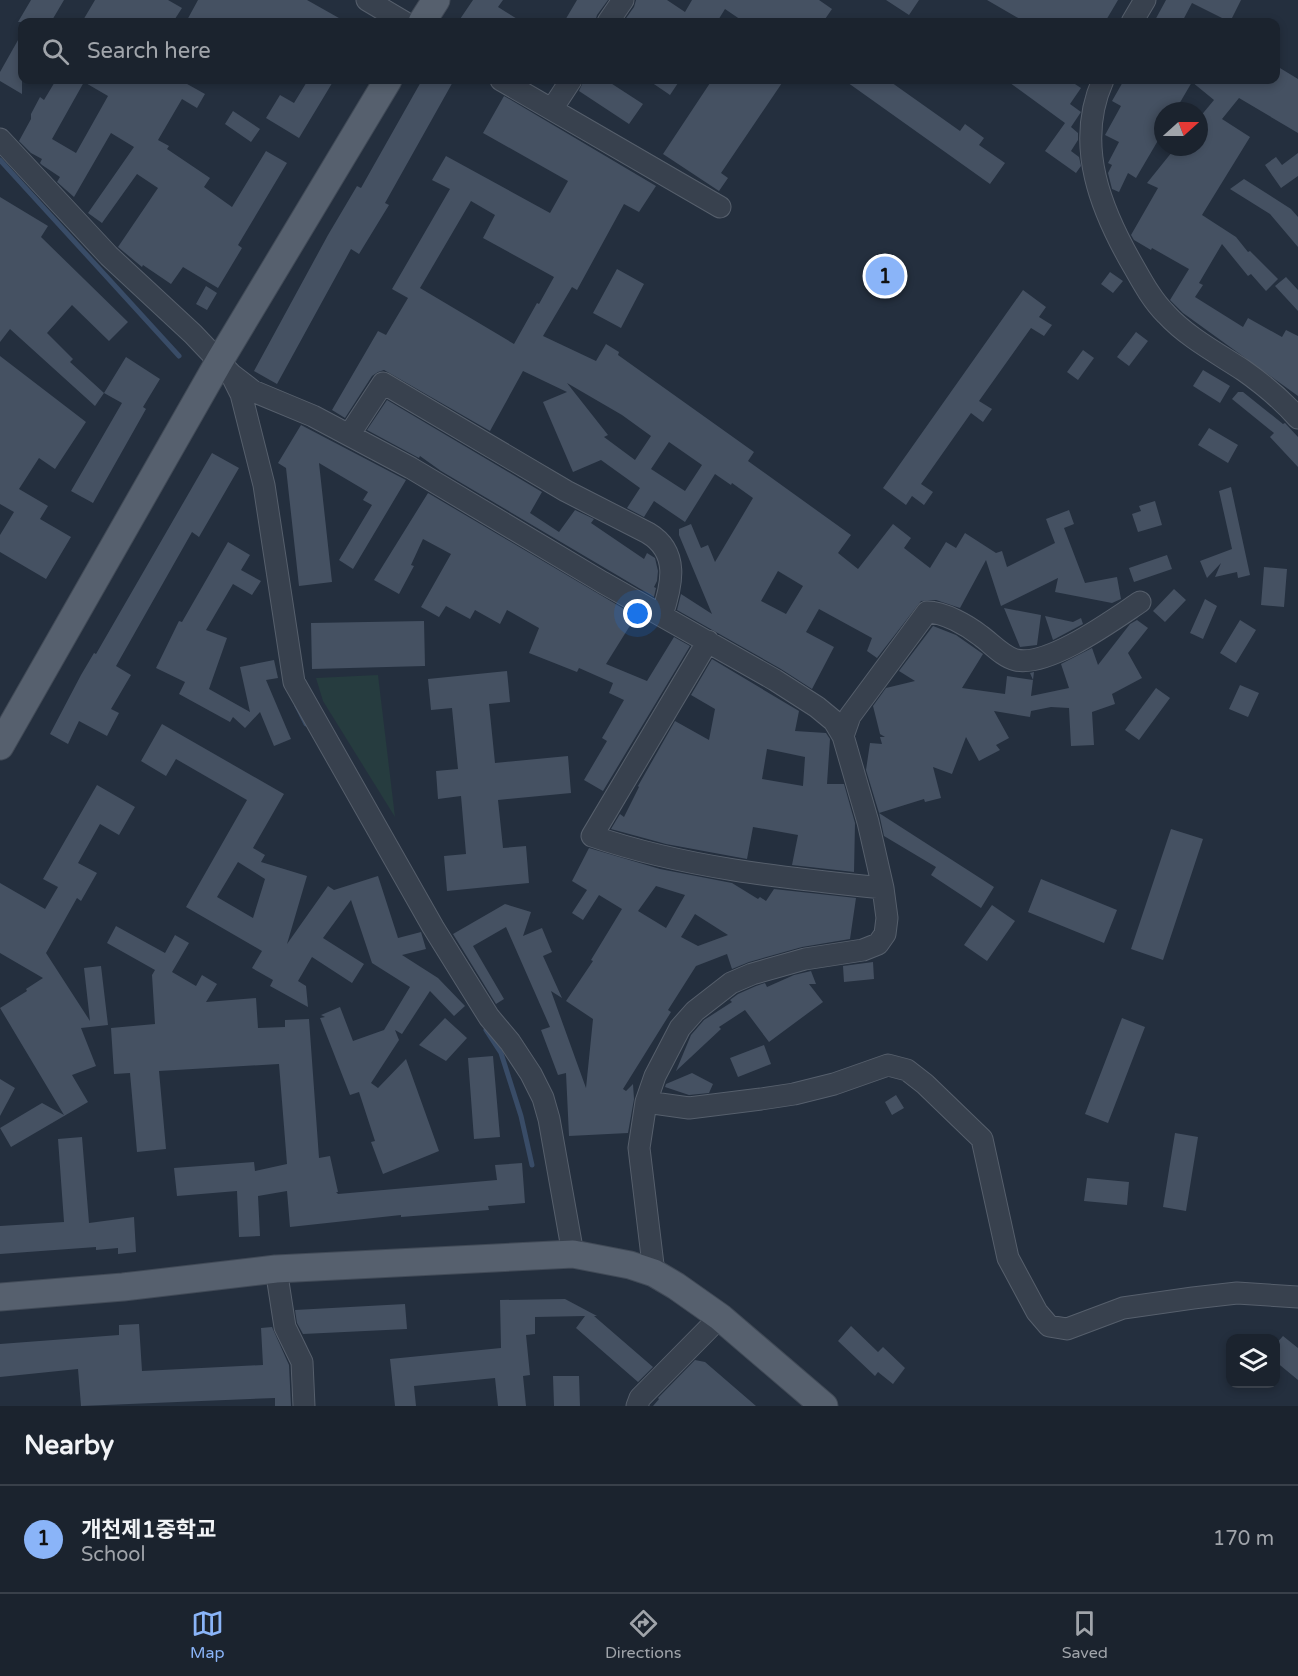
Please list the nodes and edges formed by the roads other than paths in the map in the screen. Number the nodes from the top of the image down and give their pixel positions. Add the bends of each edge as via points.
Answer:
1 (367, 0) edge
2 (436, 0) edge
3 (623, 0) edge
4 (1145, 0) edge
5 (397, 18) edge
6 (425, 18) edge
7 (611, 18) edge
8 (1134, 18) edge
9 (385, 84) edge
10 (508, 84) edge
11 (568, 84) edge
12 (1101, 84) edge
13 (552, 109) junction
14 (0, 139) edge
15 (720, 207) dead end
16 (225, 367) junction
17 (1298, 418) edge
18 (349, 435) junction
19 (1140, 602) dead end
20 (662, 615) junction
21 (708, 641) junction
22 (843, 736) junction
23 (0, 746) edge
24 (884, 888) junction
25 (646, 1102) junction
26 (573, 1254) junction
27 (276, 1269) junction
28 (654, 1273) junction
29 (0, 1297) edge
30 (1298, 1297) edge
31 (720, 1317) junction
32 (304, 1406) edge
33 (637, 1406) edge
34 (824, 1406) edge

1 - 5 street
2 - 6 main road
3 - 7 street
4 - 8 street
9 - 16 main road
10 - 13 street
11 - 13 street
12 - 17 street via 1093,103 1092,164 1097,189 1129,259 1166,315 1266,387
13 - 15 street
14 - 16 street via 109,256
16 - 18 street via 253,391
16 - 23 main road
16 - 26 street via 241,394 264,485 294,682 433,927 543,1098
18 - 20 street
18 - 20 street via 383,383 566,491 648,533 658,539 671,562
19 - 22 street via 1059,651 1031,660 1015,660 969,627 927,612 850,716
20 - 21 street
21 - 22 street via 817,706 834,721
21 - 24 street via 592,836 660,857 795,879
22 - 24 street
24 - 25 street via 887,918 885,934 878,944 777,965 741,978 712,996 680,1028
25 - 28 street via 639,1148
25 - 30 street via 689,1108 794,1094 888,1065 907,1070 982,1139 1008,1257 1036,1312 1049,1326 1067,1329 1123,1308 1193,1298 1238,1293
26 - 27 main road
26 - 28 main road
27 - 29 main road
27 - 32 street via 285,1327 302,1362
28 - 31 main road via 700,1300
31 - 33 street via 640,1398
31 - 34 main road

